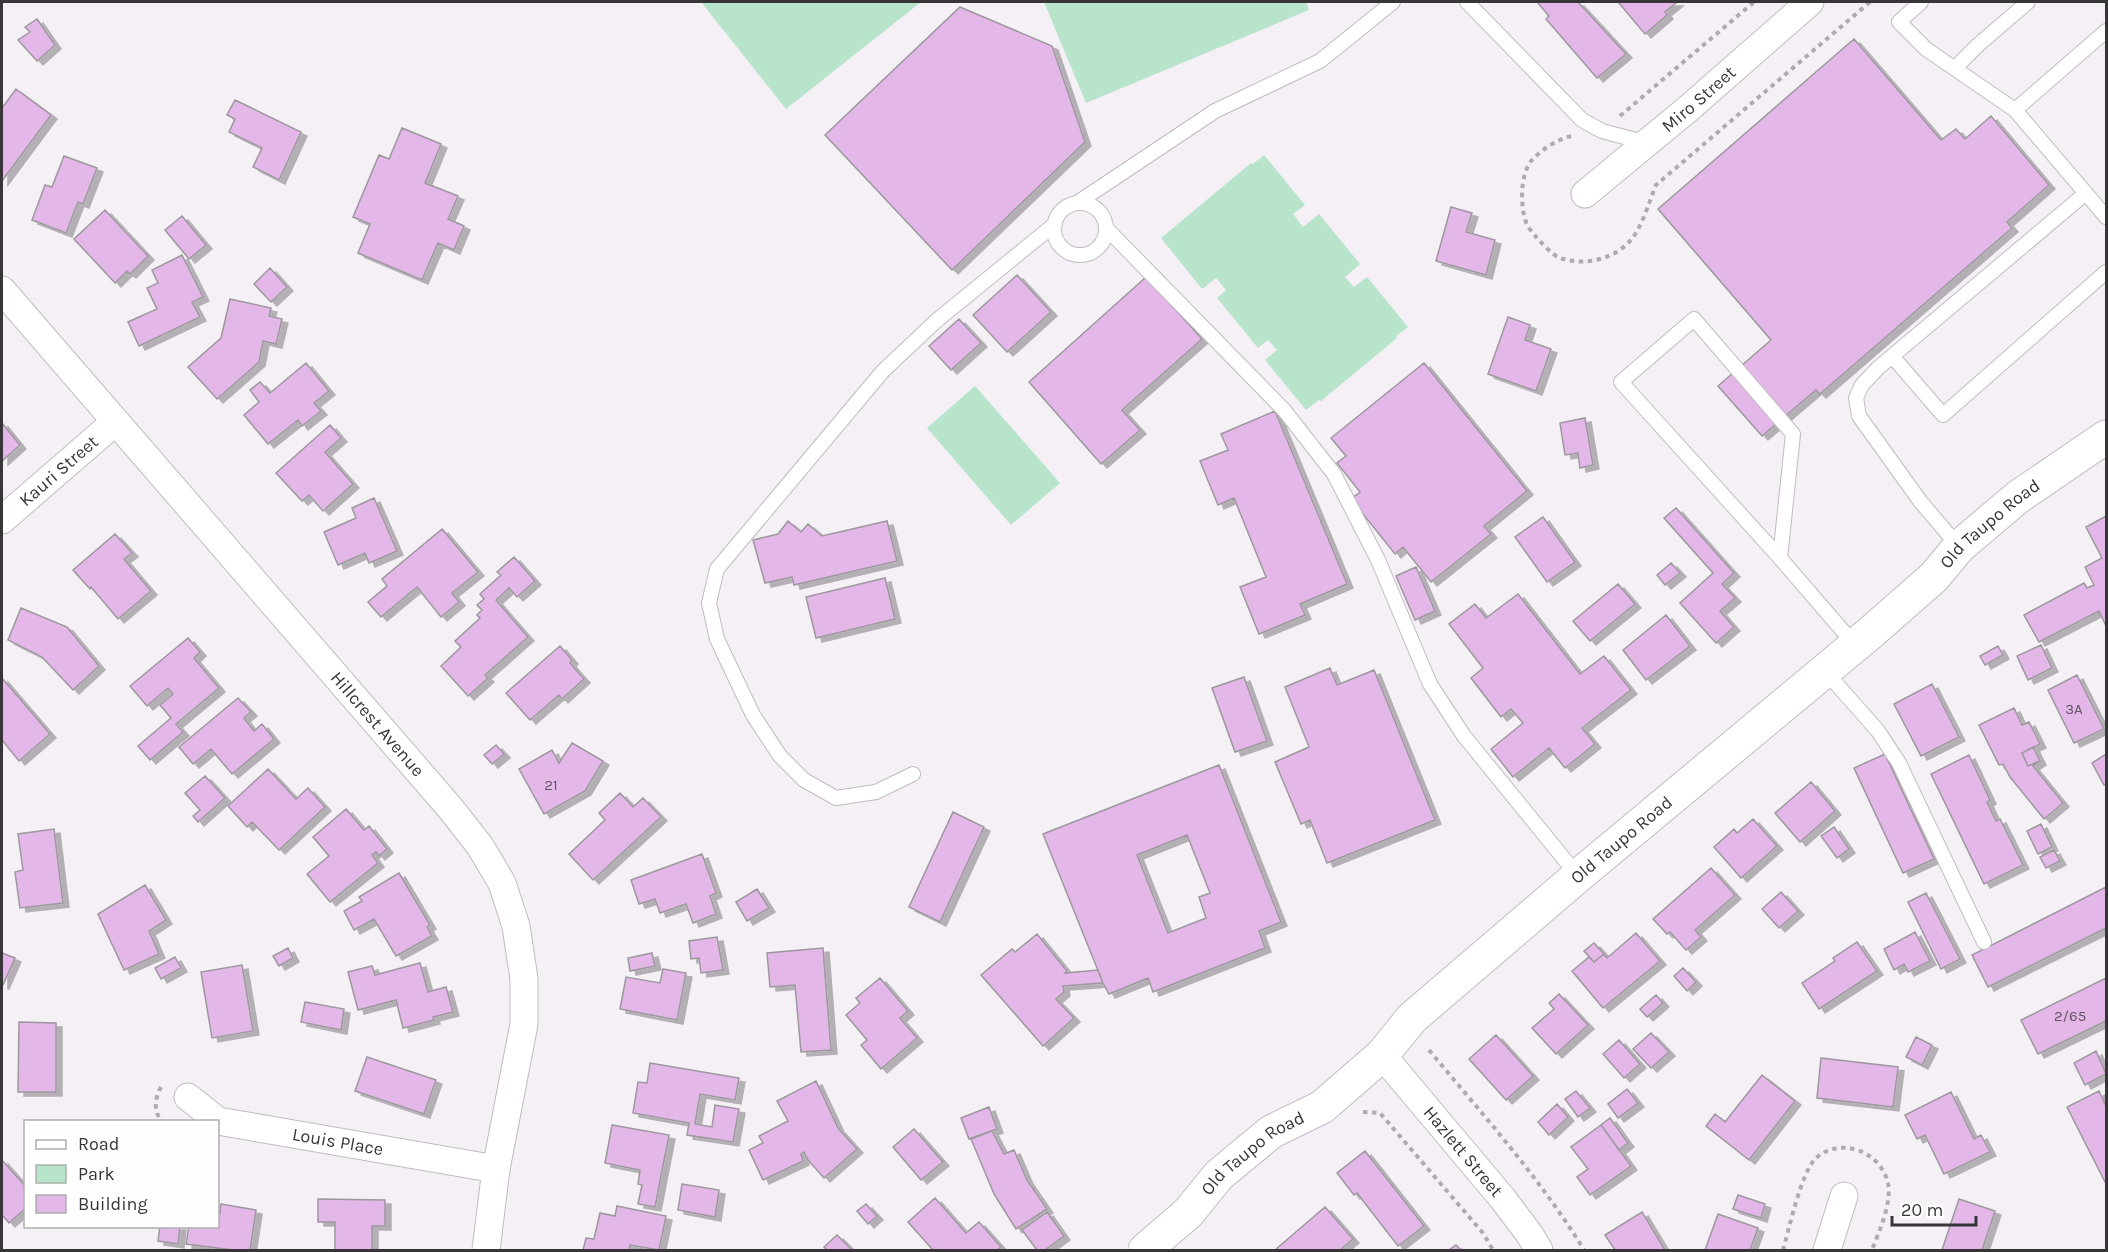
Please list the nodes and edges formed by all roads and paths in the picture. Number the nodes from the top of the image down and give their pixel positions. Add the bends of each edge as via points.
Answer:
1 (1393, 2) edge
2 (1467, 2) edge
3 (1754, 2) edge
4 (1810, 2) edge
5 (1921, 2) edge
6 (2028, 2) edge
7 (2106, 31) edge
8 (1955, 68) junction
9 (2015, 110) junction
10 (1602, 131) junction
11 (1647, 143) junction
12 (1585, 194) dead end
13 (2086, 194) junction
14 (1077, 203) junction
15 (2106, 217) edge
16 (1055, 224) junction
17 (1106, 228) junction
18 (2106, 272) edge
19 (2, 290) edge
20 (1892, 356) junction
21 (115, 422) junction
22 (2106, 437) edge
23 (2, 520) edge
24 (1959, 547) junction
25 (1780, 558) junction
26 (1856, 645) junction
27 (1825, 671) junction
28 (913, 774) dead end
29 (1578, 876) junction
30 (1984, 942) dead end
31 (1429, 1050) dead end
32 (1382, 1055) junction
33 (188, 1097) dead end
34 (1359, 1112) dead end
35 (217, 1120) edge
36 (219, 1121) edge
37 (496, 1169) junction
38 (1844, 1196) dead end
39 (486, 1251) edge
40 (1144, 1251) edge
41 (1493, 1251) edge
42 (1539, 1251) edge
43 (1584, 1251) edge
44 (1827, 1251) edge

1 - 14 lane via 1320,61 1215,111
2 - 10 lane via 1582,120
3 - 10 path
4 - 11 street, Miro Street
5 - 8 lane via 1899,22 1926,49
6 - 8 lane
7 - 9 lane
8 - 9 lane
9 - 13 lane
10 - 11 lane
11 - 12 street, Miro Street
13 - 15 lane
13 - 20 lane
14 - 16 lane via 1063,210
14 - 17 lane via 1094,207
16 - 17 lane via 1062,247 1078,255 1101,244
16 - 28 lane via 936,321 883,371 717,569 709,603 717,639 753,715 780,756 804,780 836,798 876,792
17 - 29 lane via 1284,411 1334,474 1378,560 1430,684 1464,736
18 - 20 lane via 1943,415
19 - 21 street, Hillcrest Avenue
20 - 24 lane via 1862,385 1856,398 1858,416
21 - 23 street, Kauri Street
21 - 37 street, Hillcrest Avenue via 451,809 502,883 516,926 524,979 524,1024
22 - 24 highway, Old Taupo Road via 2018,497
24 - 26 highway, Old Taupo Road via 1934,577
25 - 25 lane via 1621,382 1694,319 1793,434
25 - 26 lane
26 - 27 highway, Old Taupo Road
27 - 29 highway, Old Taupo Road
27 - 30 lane via 1878,731 1899,763
29 - 32 highway, Old Taupo Road via 1412,1018
31 - 43 path via 1535,1177
32 - 40 highway, Old Taupo Road via 1322,1107 1271,1132 1219,1175 1188,1212
32 - 42 street, Hazlett Street via 1503,1199
33 - 35 street, Louis Place
34 - 41 path via 1380,1113 1484,1233
36 - 37 street, Louis Place
37 - 39 street, Hillcrest Avenue
38 - 44 street

